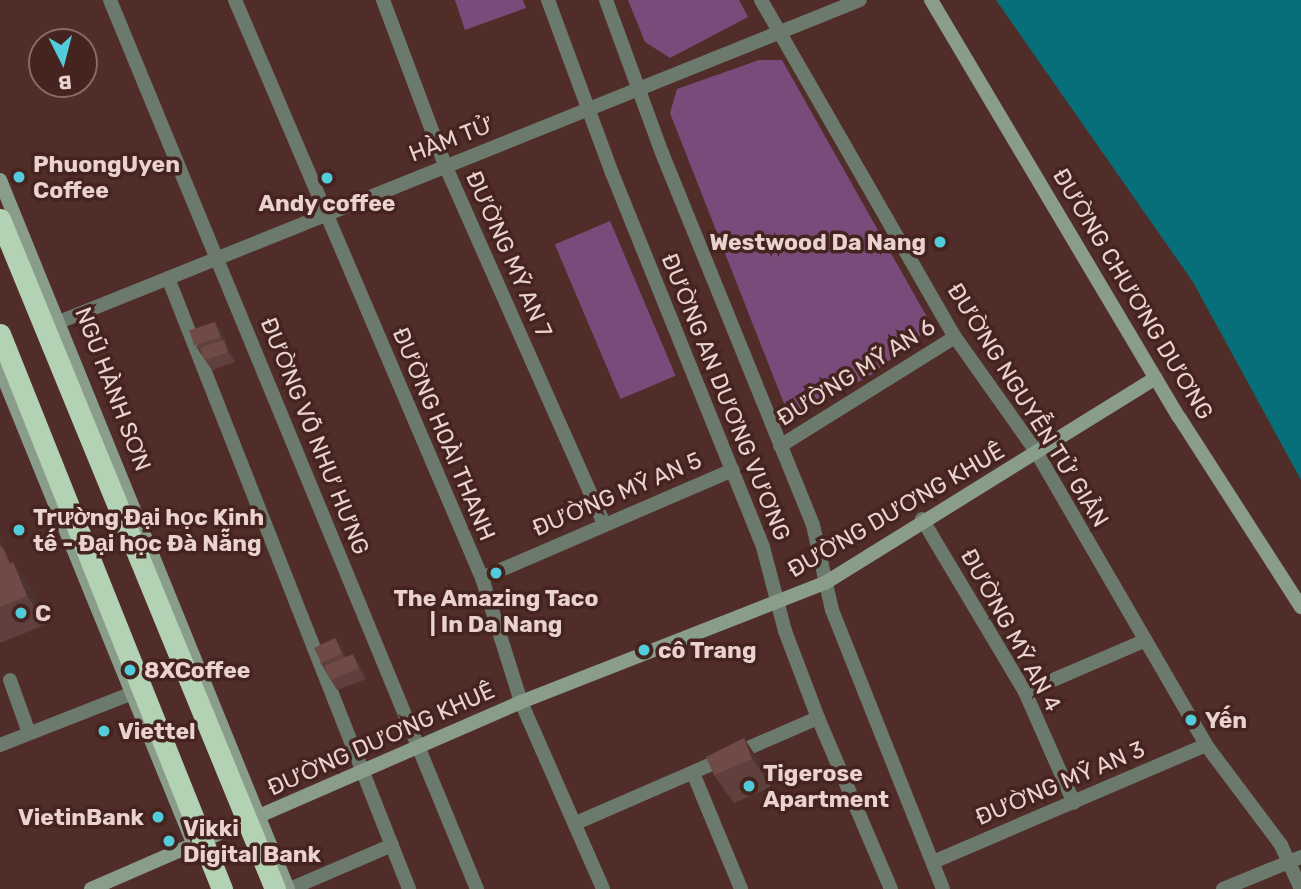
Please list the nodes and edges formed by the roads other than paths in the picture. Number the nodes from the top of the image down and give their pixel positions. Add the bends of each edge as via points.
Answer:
1 (110, 0) edge
2 (235, 0) edge
3 (383, 0) edge
4 (548, 0) edge
5 (606, 0) edge
6 (761, 0) edge
7 (860, 0) edge
8 (931, 0) edge
9 (780, 32) junction
10 (640, 91) junction
11 (588, 110) junction
12 (445, 166) junction
13 (0, 180) edge
14 (324, 212) junction
15 (0, 219) edge
16 (217, 257) junction
17 (168, 278) junction
18 (52, 325) junction
19 (956, 337) junction
20 (1, 341) edge
21 (0, 369) edge
22 (1156, 377) junction
23 (780, 446) junction
24 (1037, 453) junction
25 (733, 470) junction
26 (922, 519) junction
27 (604, 522) junction
28 (482, 579) junction
29 (825, 583) junction
30 (777, 603) junction
31 (1301, 607) edge
32 (1144, 641) junction
33 (10, 680) dead end
34 (134, 692) junction
35 (1025, 692) junction
36 (521, 702) junction
37 (818, 718) junction
38 (29, 733) junction
39 (0, 745) edge
40 (419, 745) junction
41 (1206, 745) junction
42 (362, 771) junction
43 (692, 774) junction
44 (1074, 803) junction
45 (252, 820) junction
46 (576, 822) junction
47 (199, 845) junction
48 (391, 845) junction
49 (1296, 859) edge
50 (933, 862) junction
51 (91, 889) edge
52 (211, 889) edge
53 (222, 889) edge
54 (275, 889) edge
55 (289, 889) edge
56 (409, 889) edge
57 (477, 889) edge
58 (603, 889) edge
59 (741, 889) edge
60 (891, 889) edge
61 (943, 889) edge
62 (1223, 889) edge
63 (1301, 889) edge

1 - 16 street, ĐƯỜNG VÕ NHƯ HƯNG
2 - 14 street, ĐƯỜNG HOÀI THANH
3 - 12 street, ĐƯỜNG MỸ AN 7
4 - 11 street, ĐƯỜNG AN DƯƠNG VƯƠNG
5 - 10 street, ĐƯỜNG AN DƯƠNG VƯƠNG
6 - 9 street, ĐƯỜNG NGUYỄN TỬ GIẢN
7 - 9 street, HÀM TỬ
8 - 22 main road, ĐƯỜNG CHƯƠNG DƯƠNG
9 - 10 street, HÀM TỬ
9 - 19 street, ĐƯỜNG NGUYỄN TỬ GIẢN
10 - 11 street, HÀM TỬ
10 - 23 street, ĐƯỜNG AN DƯƠNG VƯƠNG
11 - 12 street, HÀM TỬ
11 - 25 street, ĐƯỜNG AN DƯƠNG VƯƠNG
12 - 14 street, HÀM TỬ
12 - 27 street, ĐƯỜNG MỸ AN 7
13 - 18 main road, NGŨ HÀNH SƠN
14 - 16 street, HÀM TỬ
14 - 28 street, ĐƯỜNG HOÀI THANH
15 - 18 highway, NGŨ HÀNH SƠN
16 - 17 street, HÀM TỬ
16 - 40 street, ĐƯỜNG VÕ NHƯ HƯNG
17 - 18 street, HÀM TỬ
17 - 42 street
18 - 45 highway, NGŨ HÀNH SƠN
19 - 23 street, ĐƯỜNG MỸ AN 6
19 - 24 street, ĐƯỜNG NGUYỄN TỬ GIẢN
20 - 34 highway
21 - 34 main road
22 - 24 main road, ĐƯỜNG DƯƠNG KHUÊ
22 - 31 main road, ĐƯỜNG CHƯƠNG DƯƠNG
23 - 29 street, ĐƯỜNG AN DƯƠNG VƯƠNG via 813,526
24 - 26 main road, ĐƯỜNG DƯƠNG KHUÊ
24 - 32 street, ĐƯỜNG NGUYỄN TỬ GIẢN
25 - 27 street, ĐƯỜNG MỸ AN 5
25 - 30 street, ĐƯỜNG AN DƯƠNG VƯƠNG via 763,547
26 - 29 main road, ĐƯỜNG DƯƠNG KHUÊ
26 - 35 street, ĐƯỜNG MỸ AN 4
27 - 28 street, ĐƯỜNG MỸ AN 5
28 - 36 street, ĐƯỜNG HOÀI THANH
29 - 30 main road, ĐƯỜNG DƯƠNG KHUÊ
29 - 50 street, ĐƯỜNG AN DƯƠNG VƯƠNG
30 - 36 main road, ĐƯỜNG DƯƠNG KHUÊ
30 - 37 street, ĐƯỜNG AN DƯƠNG VƯƠNG
32 - 35 street
32 - 41 street, ĐƯỜNG NGUYỄN TỬ GIẢN
33 - 38 street
34 - 38 street
34 - 47 main road
34 - 47 highway via 188,806
35 - 44 street, ĐƯỜNG MỸ AN 4
36 - 40 main road, ĐƯỜNG DƯƠNG KHUÊ
36 - 46 street, ĐƯỜNG HOÀI THANH
37 - 43 street
37 - 60 street, ĐƯỜNG AN DƯƠNG VƯƠNG
38 - 39 street
40 - 42 main road, ĐƯỜNG DƯƠNG KHUÊ
40 - 57 street, ĐƯỜNG VÕ NHƯ HƯNG
41 - 44 street, ĐƯỜNG MỸ AN 3
41 - 49 street, ĐƯỜNG NGUYỄN TỬ GIẢN
42 - 45 main road, ĐƯỜNG DƯƠNG KHUÊ
42 - 48 street
43 - 46 street
43 - 59 street
44 - 50 street, ĐƯỜNG MỸ AN 3
45 - 47 main road, ĐƯỜNG DƯƠNG KHUÊ
45 - 54 highway, NGŨ HÀNH SƠN
45 - 55 main road, NGŨ HÀNH SƠN
46 - 58 street, ĐƯỜNG HOÀI THANH
47 - 51 main road, ĐƯỜNG DƯƠNG KHUÊ
47 - 52 main road
47 - 53 highway
48 - 55 street
48 - 56 street
49 - 62 street
49 - 63 street, ĐƯỜNG NGUYỄN TỬ GIẢN
50 - 61 street, ĐƯỜNG AN DƯƠNG VƯƠNG

